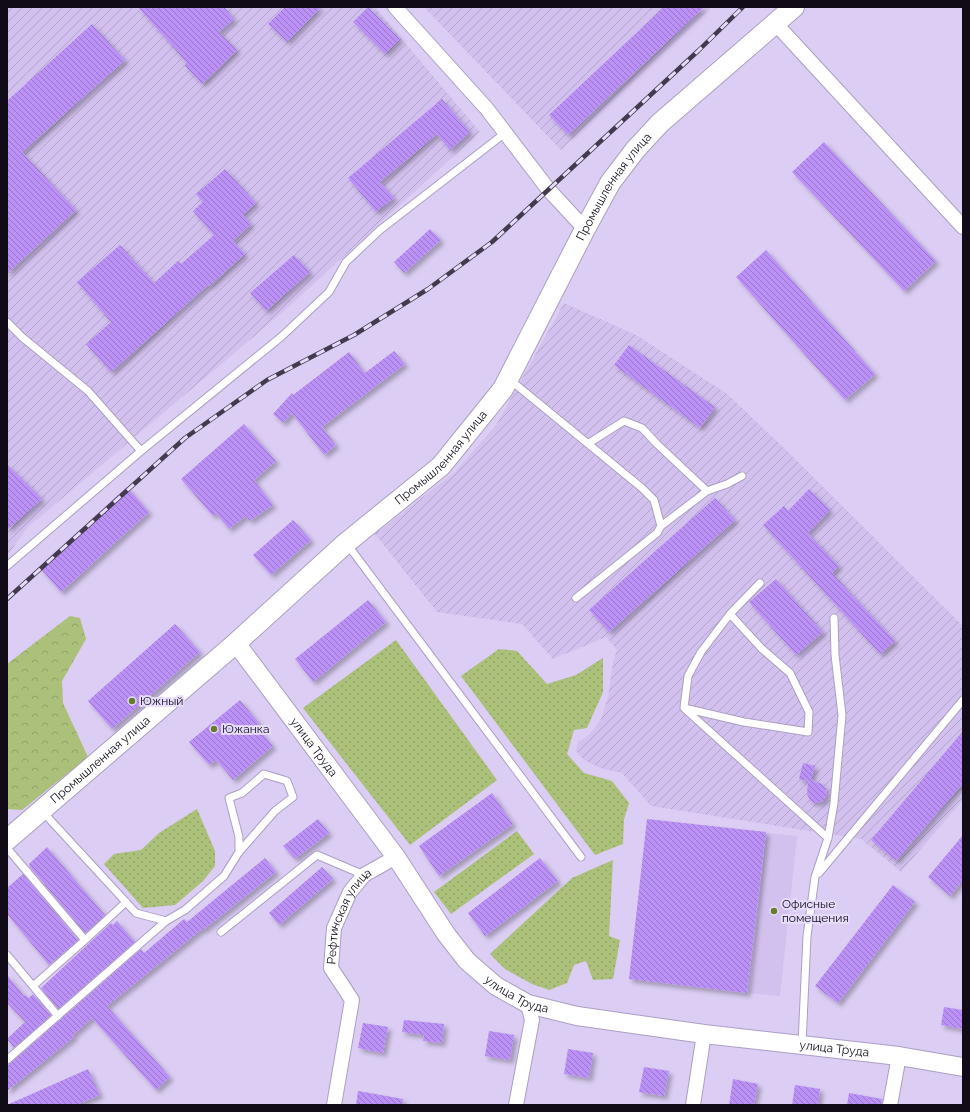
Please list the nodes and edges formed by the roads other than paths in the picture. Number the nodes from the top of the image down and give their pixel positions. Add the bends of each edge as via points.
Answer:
1 (395, 7) edge
2 (794, 7) edge
3 (775, 23) junction
4 (505, 133) junction
5 (963, 227) edge
6 (584, 229) junction
7 (7, 322) edge
8 (508, 378) junction
9 (590, 443) junction
10 (141, 452) junction
11 (742, 476) dead end
12 (707, 491) junction
13 (662, 526) junction
14 (346, 542) junction
15 (7, 566) edge
16 (760, 583) dead end
17 (576, 598) dead end
18 (730, 614) junction
19 (834, 618) dead end
20 (236, 644) junction
21 (963, 700) edge
22 (684, 708) junction
23 (42, 810) junction
24 (828, 838) junction
25 (7, 840) edge
26 (7, 848) edge
27 (239, 852) junction
28 (396, 857) junction
29 (581, 857) dead end
30 (364, 875) junction
31 (815, 877) junction
32 (126, 902) junction
33 (166, 921) junction
34 (221, 932) dead end
35 (85, 940) junction
36 (7, 955) edge
37 (33, 986) junction
38 (528, 1004) junction
39 (58, 1016) junction
40 (704, 1034) junction
41 (802, 1044) junction
42 (899, 1056) junction
43 (7, 1060) edge
44 (963, 1067) edge
45 (334, 1105) edge
46 (516, 1105) edge
47 (692, 1105) edge
48 (890, 1105) edge

1 - 4 street via 487,109
2 - 3 main road, Промышленная улица
3 - 5 street
3 - 6 main road, Промышленная улица via 655,128 610,183
4 - 6 street via 548,190
4 - 10 lane via 380,230 346,262 329,292 297,322
6 - 8 main road, Промышленная улица
7 - 10 lane via 22,338 88,391
8 - 9 lane
8 - 14 main road, Промышленная улица via 503,389 441,466
9 - 12 lane via 624,421 642,428
9 - 13 lane via 654,500
10 - 15 lane
11 - 12 lane
12 - 13 lane
13 - 17 lane via 657,533
14 - 20 main road, Промышленная улица
14 - 29 lane
16 - 18 lane
18 - 22 lane via 701,652 688,676
18 - 22 lane via 762,649 790,673 809,712 808,732 744,722
19 - 24 lane via 842,714 834,803
20 - 23 main road, Промышленная улица
20 - 28 street, улица Труда
21 - 31 lane
22 - 24 lane
23 - 25 main road, Промышленная улица
23 - 32 lane
24 - 31 lane
26 - 35 lane
27 - 27 lane via 275,811 293,797 287,781 264,774 242,793 229,798 239,838
27 - 33 lane via 224,876 185,910
28 - 30 street, Рефтинская улица
28 - 38 street, улица Труда via 446,934 467,961 496,986
30 - 34 lane via 318,855
30 - 45 street, Рефтинская улица via 350,892 334,928 331,968 352,1000
31 - 41 lane via 807,936
32 - 33 lane via 136,913
32 - 35 lane
33 - 39 lane
35 - 37 lane
36 - 37 lane
37 - 39 lane
38 - 40 street, улица Труда via 577,1016
38 - 46 street via 532,1020
39 - 43 lane
40 - 41 street, улица Труда
40 - 47 street
41 - 42 street, улица Труда
42 - 44 street, улица Труда
42 - 48 street

